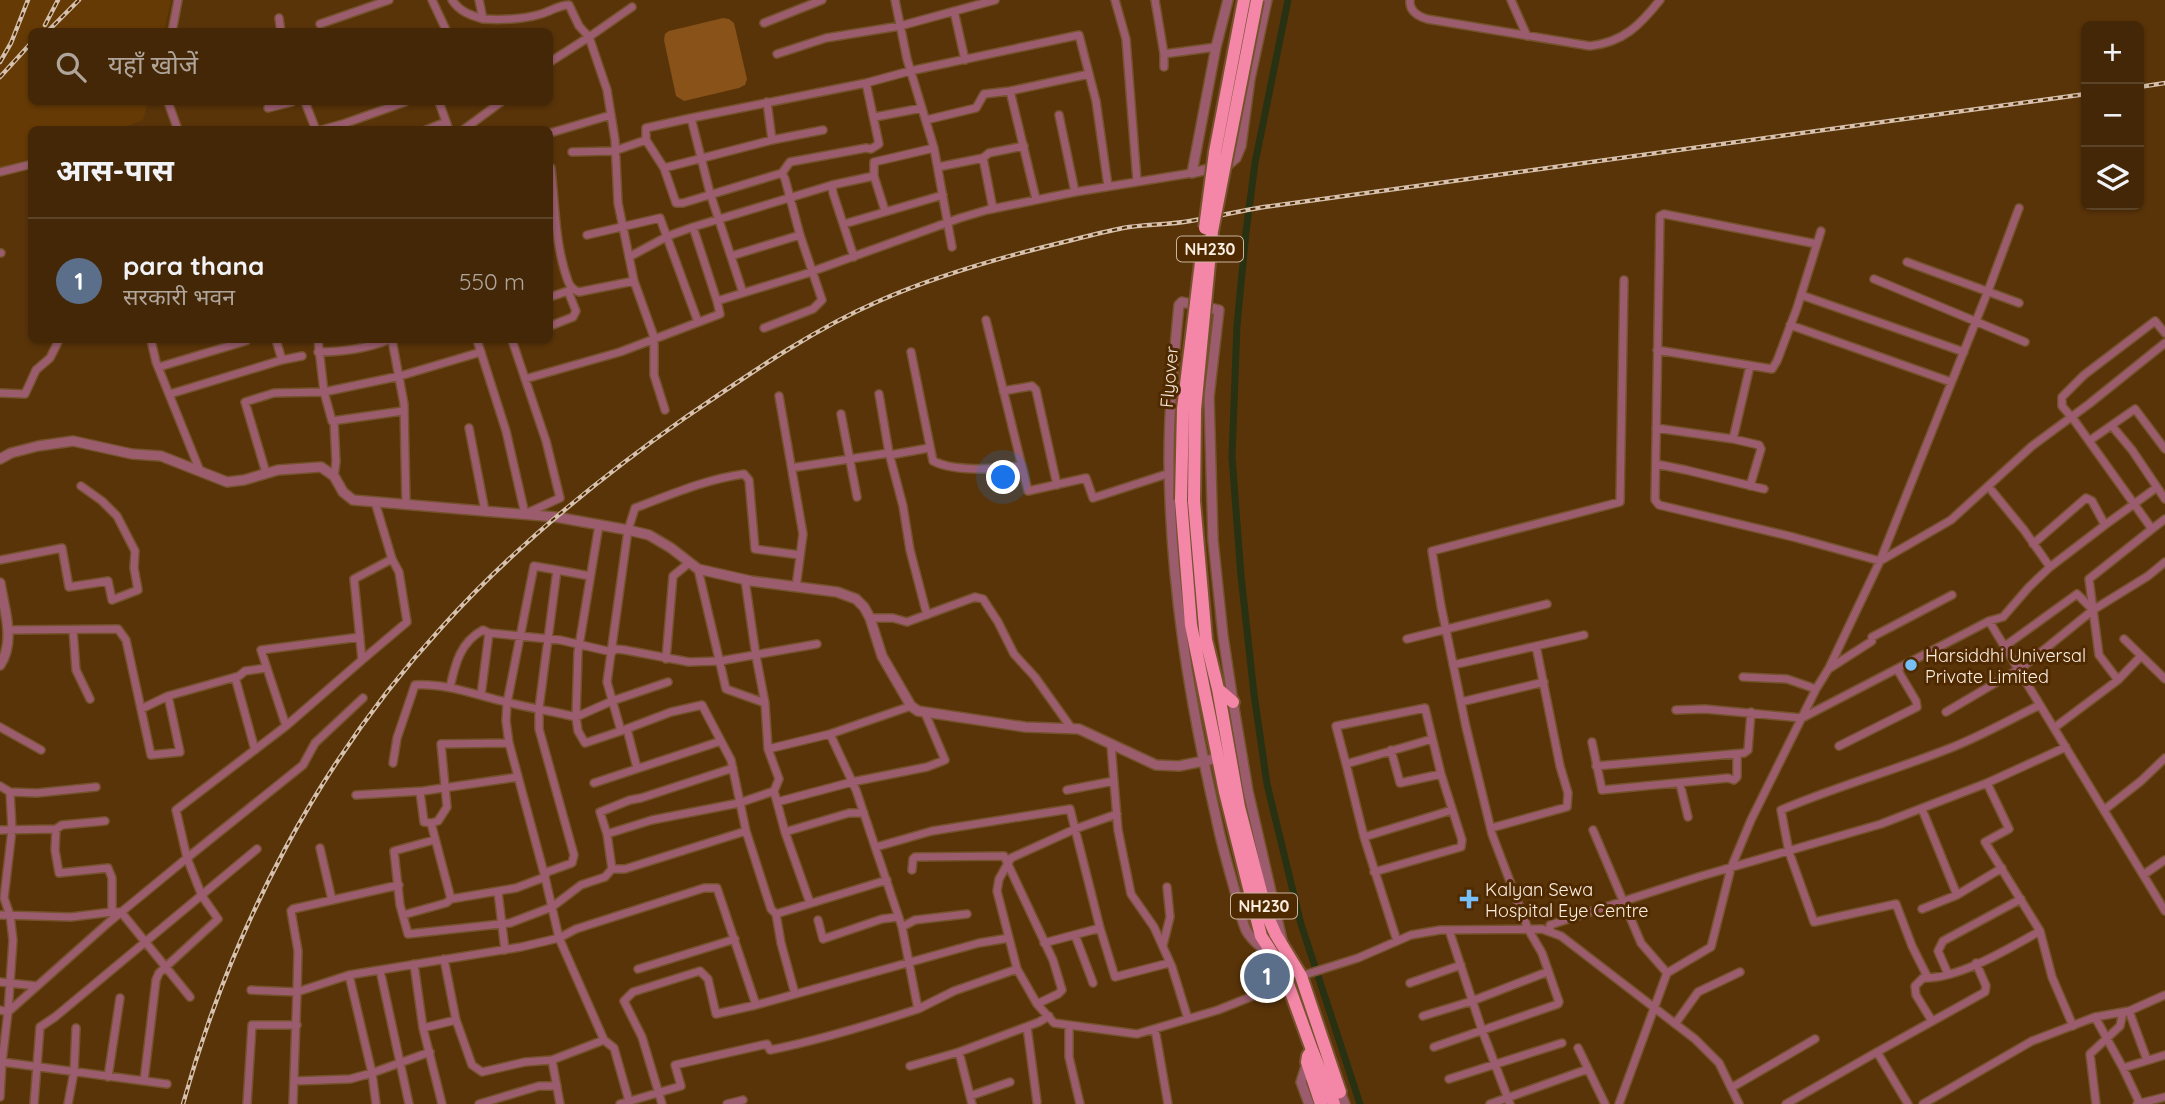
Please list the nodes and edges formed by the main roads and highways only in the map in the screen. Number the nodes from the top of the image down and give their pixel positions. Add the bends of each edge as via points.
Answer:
1 (1244, 0) edge
2 (1257, 0) edge
3 (1218, 689) junction
4 (1233, 702) road end
5 (1248, 791) road end
6 (1239, 807) junction
7 (1334, 1100) edge

1 - 7 highway, Flyover / NH230, bridge via 1215,152 1183,409 1181,500 1191,625 1225,792 1261,936 1280,964 1310,1056
2 - 3 highway, Flyover / NH230, bridge via 1212,231 1195,410 1194,501 1206,640
3 - 4 highway
3 - 6 highway, NH230
5 - 6 highway
6 - 7 highway, NH230 via 1266,915 1301,976

